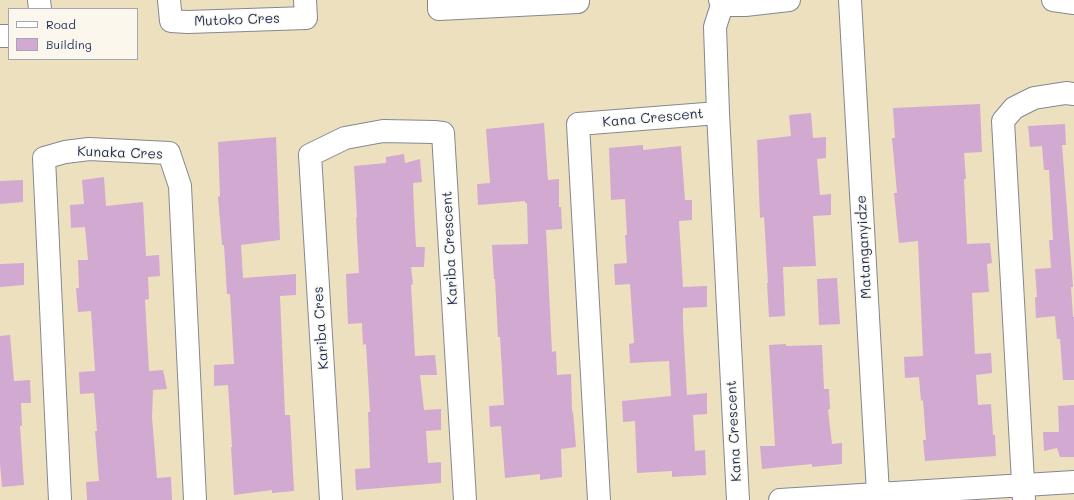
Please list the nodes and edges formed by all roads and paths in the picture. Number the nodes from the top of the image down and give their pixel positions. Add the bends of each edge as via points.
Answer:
1 (169, 0) edge
2 (305, 0) edge
3 (439, 0) edge
4 (578, 0) edge
5 (789, 0) edge
6 (850, 0) edge
7 (1053, 0) edge
8 (721, 3) edge
9 (1074, 3) edge
10 (1074, 94) edge
11 (718, 113) junction
12 (310, 155) joint
13 (1074, 482) edge
14 (1023, 492) edge
15 (878, 493) junction
16 (60, 500) edge
17 (195, 500) edge
18 (331, 500) edge
19 (465, 500) edge
20 (599, 500) edge
21 (738, 500) edge
22 (780, 500) edge

1 - 2 street, Mutoko Cres via 171,21 188,22 306,18
3 - 4 street via 439,9
5 - 8 street via 745,5
6 - 15 street, Matanganyidze
7 - 9 street
8 - 11 street via 715,27
10 - 14 street via 1034,98 1014,108 1003,121
11 - 20 street, Kana Crescent via 578,124
11 - 21 street, Kana Crescent
12 - 18 street, Kariba Cres
12 - 19 street, Kariba Crescent via 345,138 383,131 443,133
13 - 14 street
14 - 15 street
15 - 22 street
16 - 17 street, Kunaka Cres via 44,158 89,149 169,153 180,186

